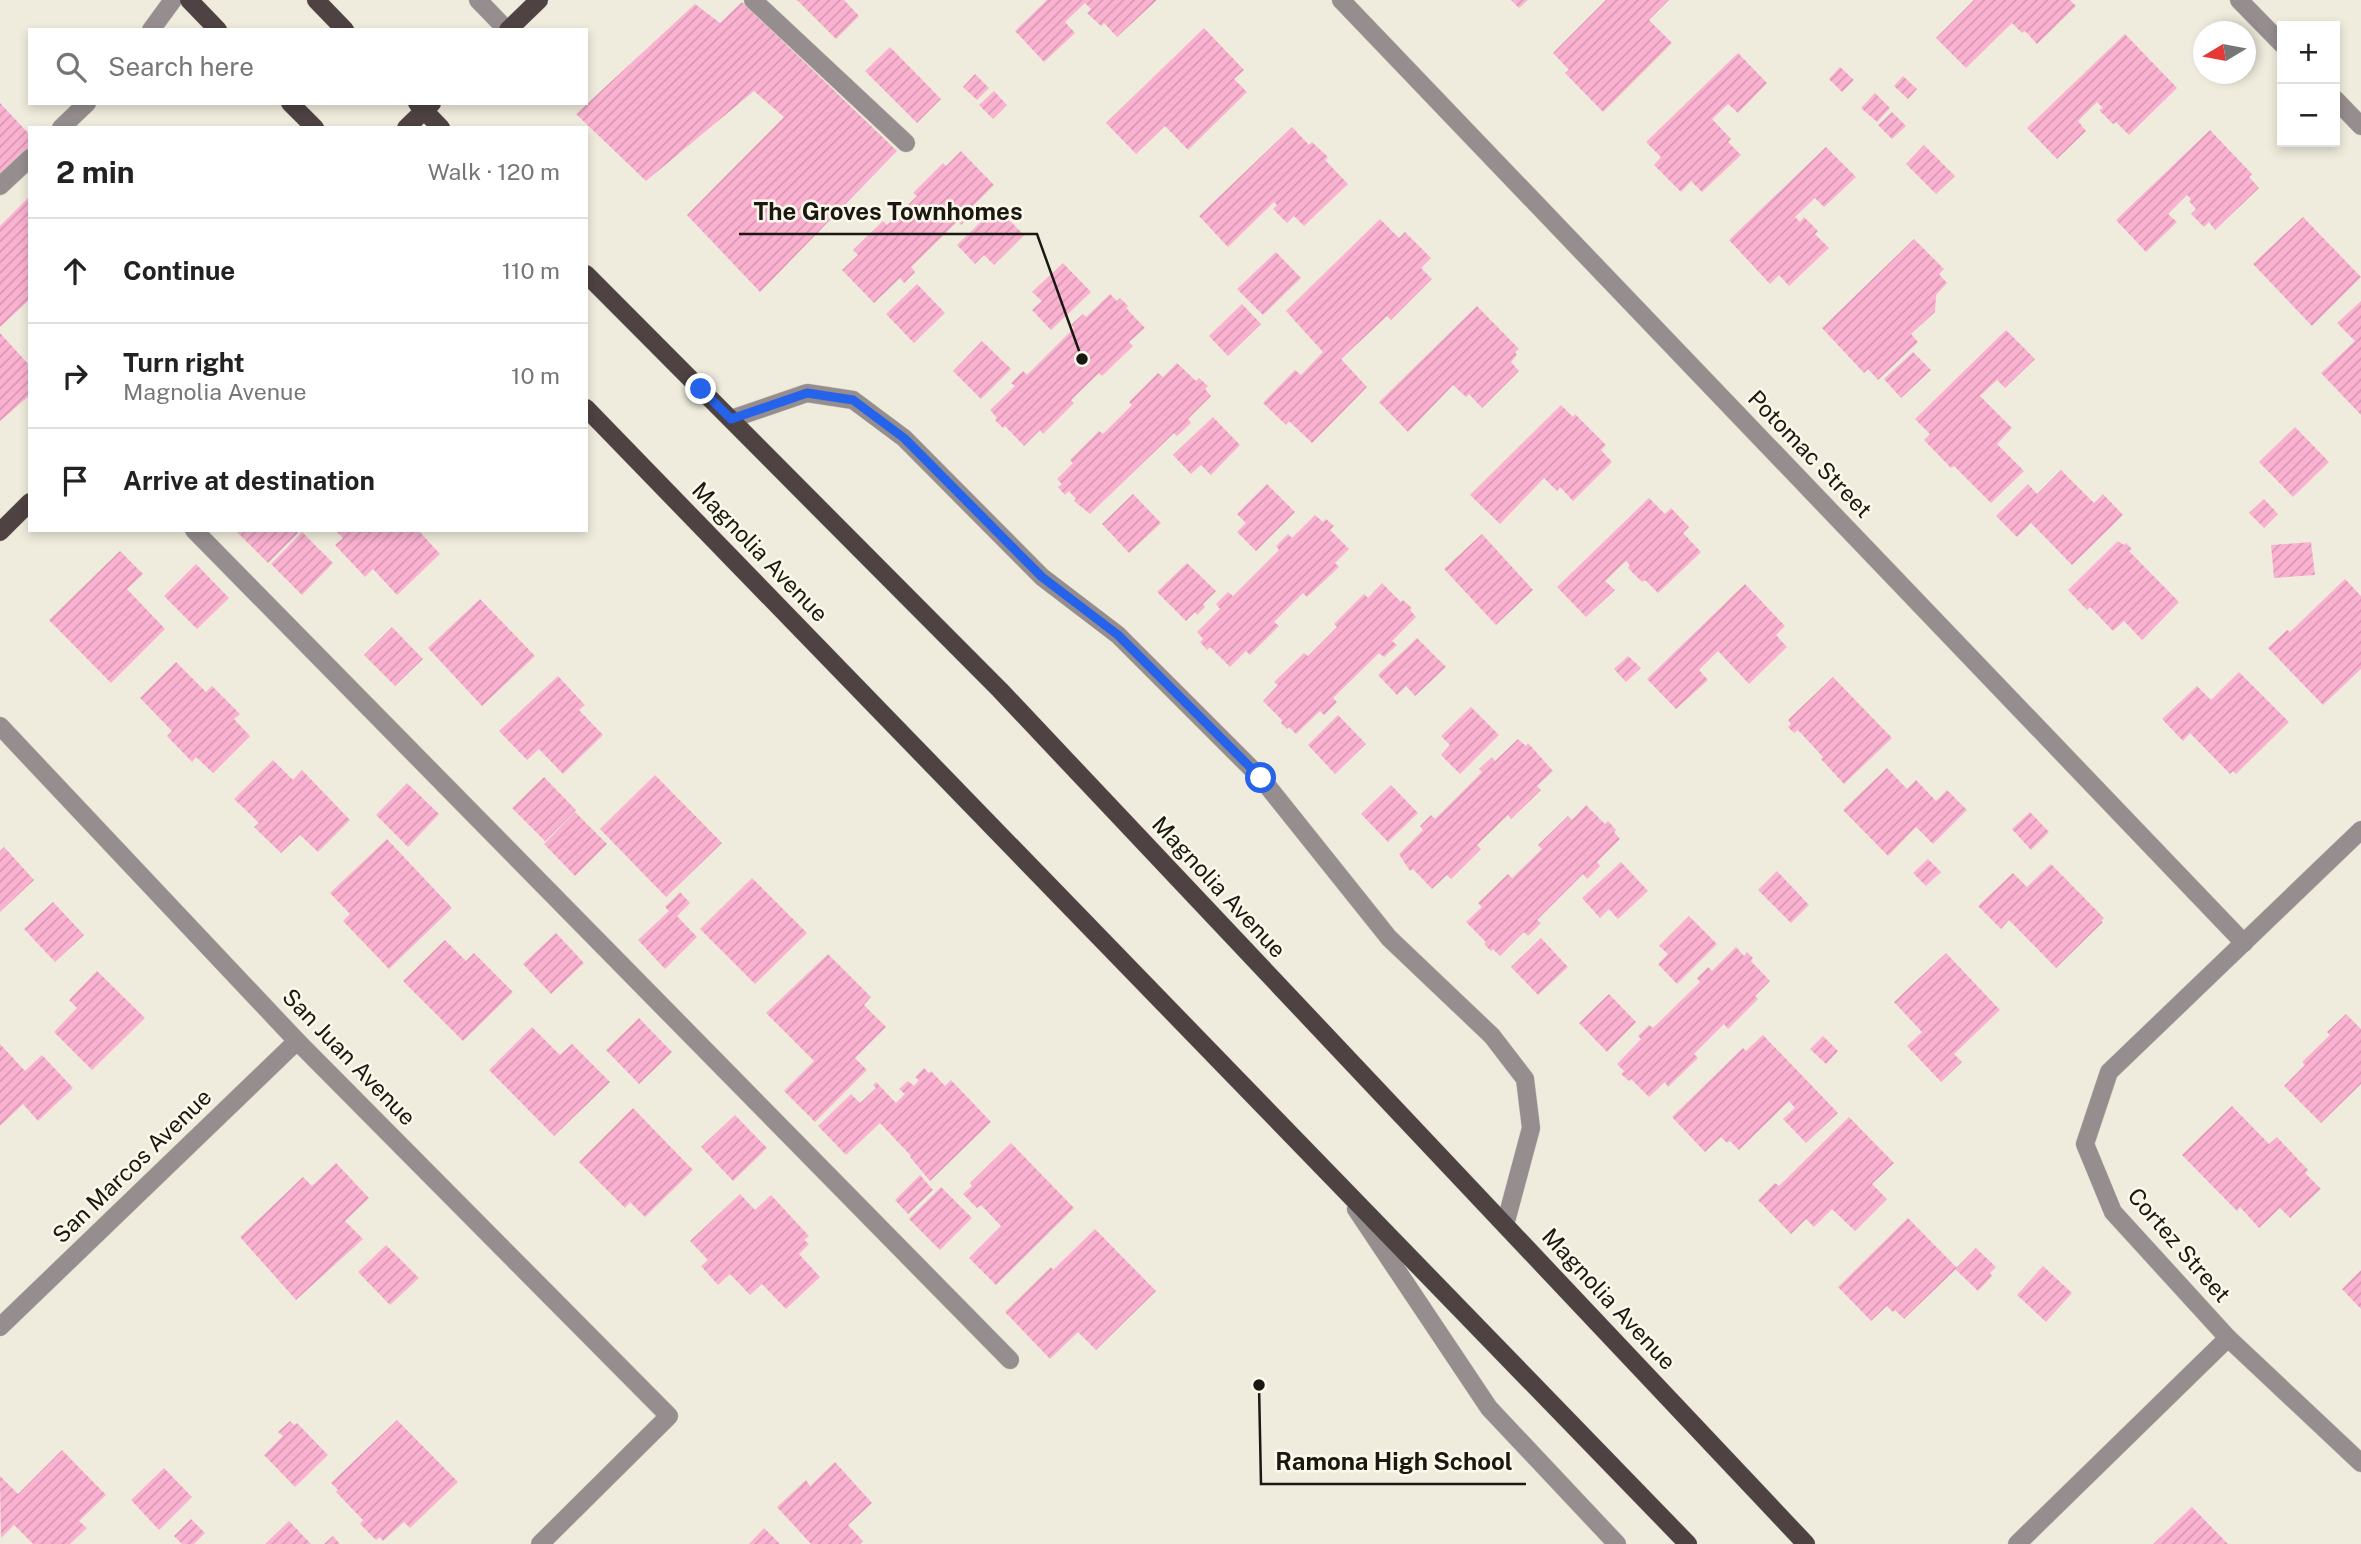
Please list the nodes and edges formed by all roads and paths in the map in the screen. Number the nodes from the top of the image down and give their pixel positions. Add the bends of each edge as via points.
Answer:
1 (173, 0) edge
2 (189, 0) edge
3 (316, 0) edge
4 (478, 0) edge
5 (539, 0) edge
6 (753, 0) edge
7 (1341, 0) edge
8 (2239, 0) edge
9 (152, 28) edge
10 (216, 28) edge
11 (343, 28) edge
12 (506, 28) edge
13 (510, 28) edge
14 (2277, 39) edge
15 (2340, 104) edge
16 (85, 105) edge
17 (292, 105) edge
18 (424, 106) edge
19 (63, 126) edge
20 (312, 126) edge
21 (408, 126) edge
22 (439, 126) edge
23 (2361, 126) edge
24 (906, 143) dead end
25 (28, 160) edge
26 (0, 186) edge
27 (588, 276) edge
28 (588, 410) edge
29 (731, 419) junction
30 (28, 504) edge
31 (0, 532) edge
32 (196, 532) edge
33 (0, 726) edge
34 (2361, 830) edge
35 (2244, 943) junction
36 (297, 1041) junction
37 (1344, 1191) junction
38 (1505, 1225) junction
39 (0, 1327) edge
40 (2228, 1338) junction
41 (1010, 1360) dead end
42 (2361, 1463) edge
43 (540, 1544) edge
44 (1617, 1544) edge
45 (1688, 1544) edge
46 (1806, 1544) edge
47 (2017, 1544) edge

1 - 9 street
2 - 10 main road
3 - 11 main road
4 - 12 street
5 - 13 main road
6 - 24 street
7 - 35 street, Potomac Street
8 - 14 street
15 - 23 street
16 - 19 street
17 - 20 main road
18 - 21 main road
18 - 22 main road
25 - 26 street
27 - 29 main road, Magnolia Avenue
28 - 37 main road, Magnolia Avenue
29 - 38 main road, Magnolia Avenue via 1000,690
29 - 38 street via 807,393 853,400 904,438 1042,577 1118,635 1261,778 1389,939 1492,1037 1525,1079 1531,1128
30 - 31 main road
32 - 41 street
33 - 36 street, San Juan Avenue
34 - 35 street, Cortez Street
35 - 40 street, Cortez Street via 2109,1072 2085,1144 2113,1212
36 - 39 street, San Marcos Avenue
36 - 43 street, San Juan Avenue via 669,1416
37 - 44 street via 1489,1408
37 - 45 main road, Magnolia Avenue
38 - 46 main road, Magnolia Avenue
40 - 42 street
40 - 47 street, Cortez Street

